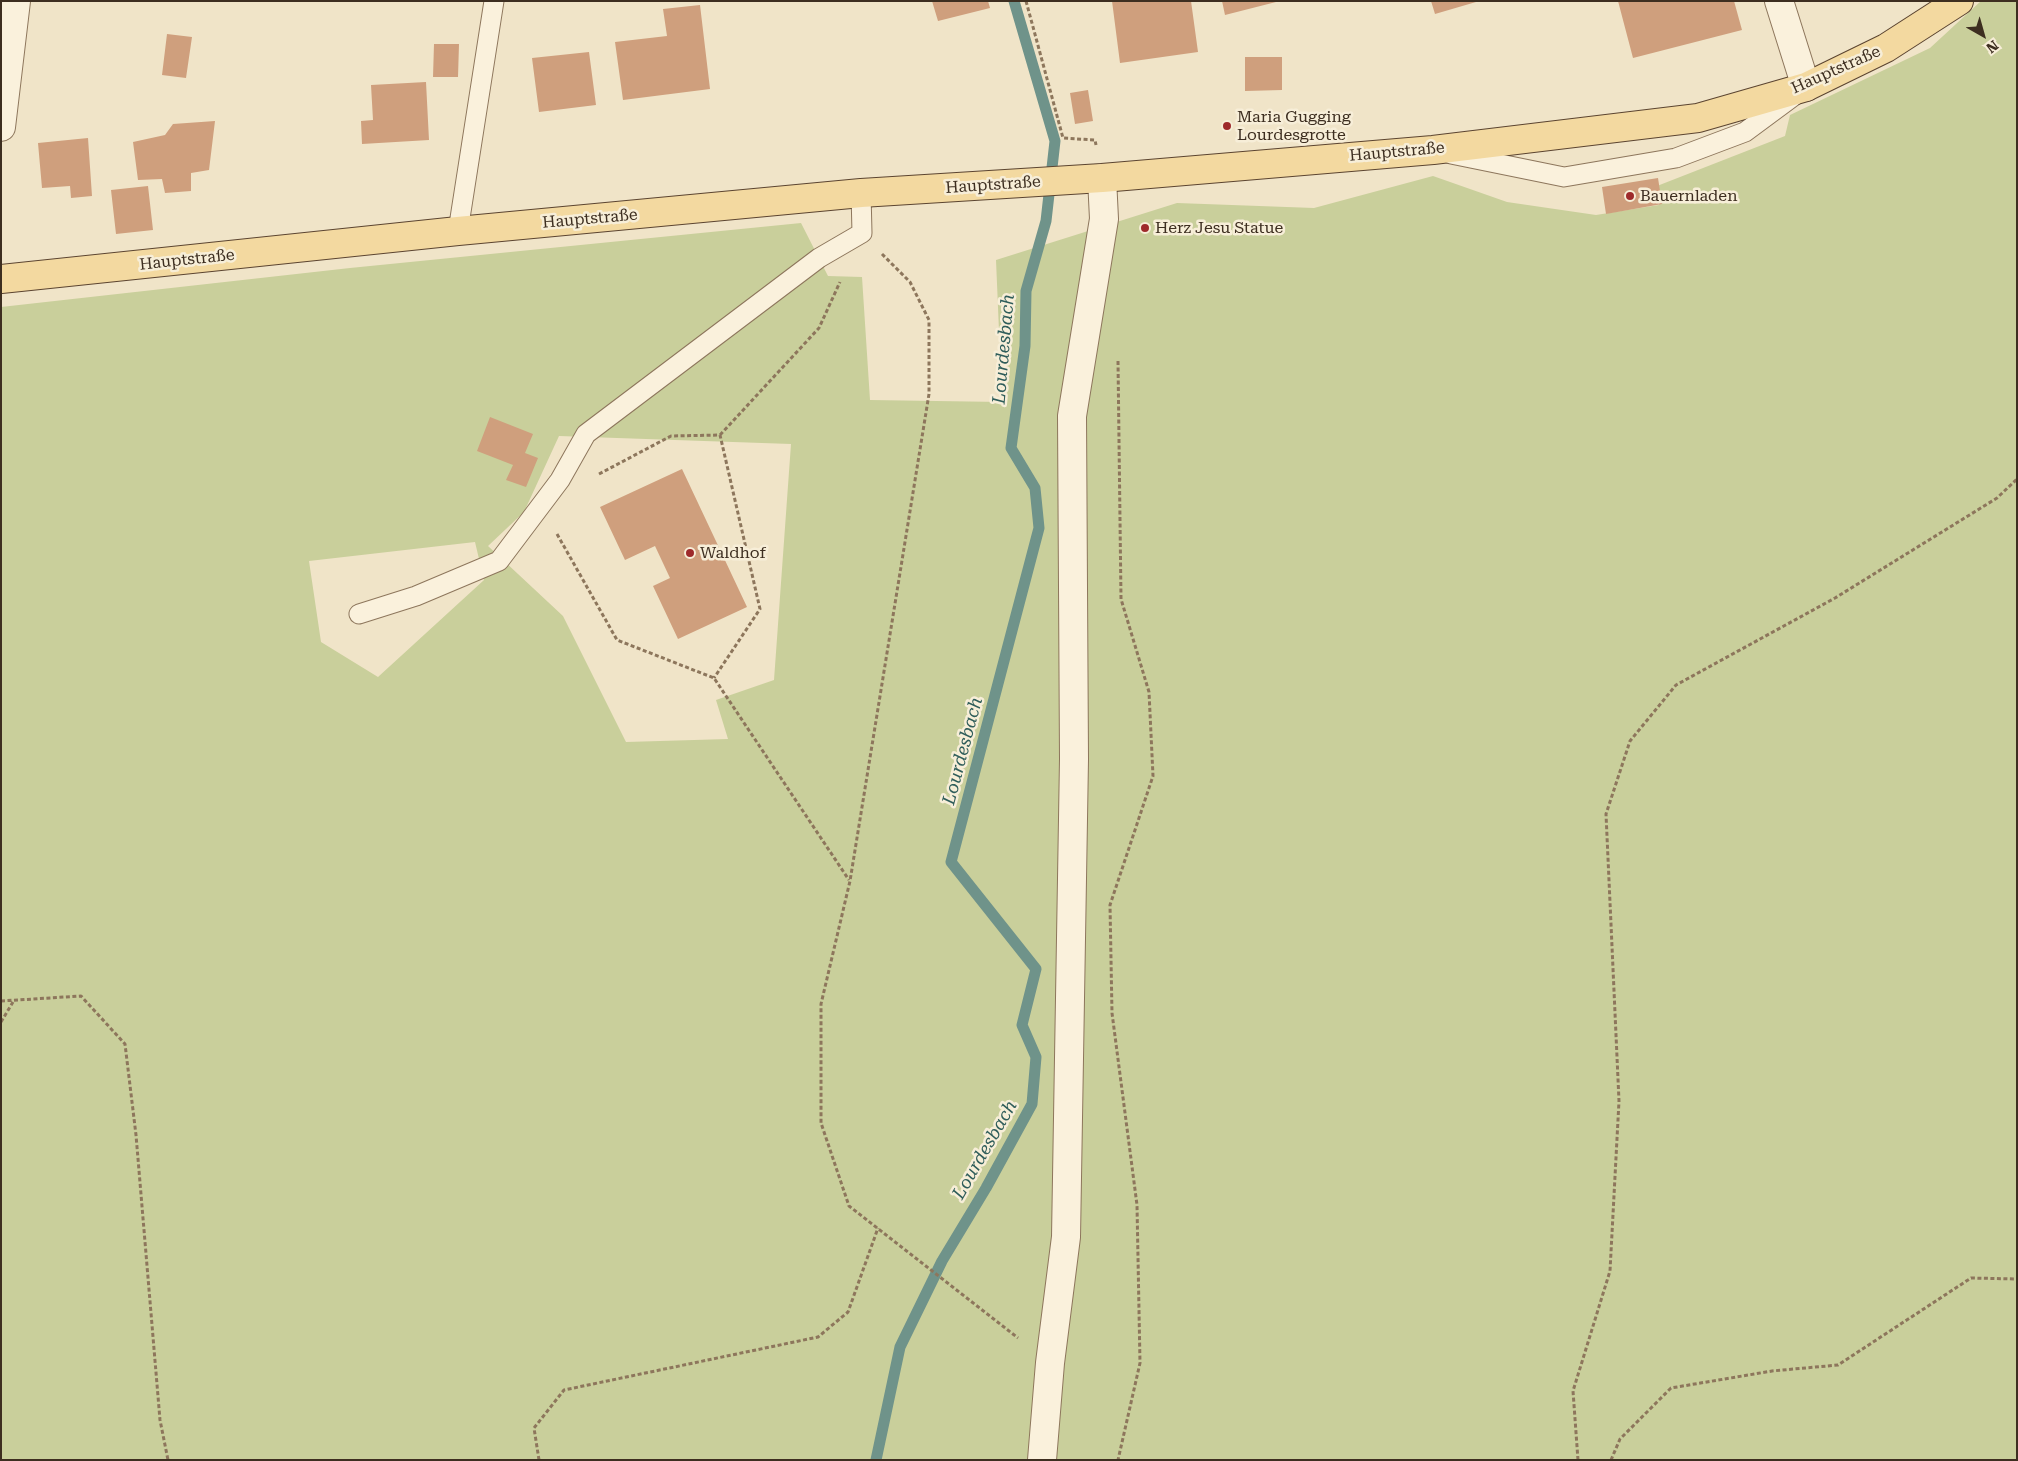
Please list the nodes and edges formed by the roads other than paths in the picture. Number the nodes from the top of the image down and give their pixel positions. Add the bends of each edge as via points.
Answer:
1 (16, 1) edge
2 (494, 1) edge
3 (1779, 1) edge
4 (1959, 1) edge
5 (1806, 87) junction
6 (1, 127) edge
7 (1433, 150) junction
8 (1102, 178) junction
9 (861, 193) junction
10 (458, 231) junction
11 (1, 279) edge
12 (359, 614) dead end
13 (1042, 1460) edge

1 - 6 street
2 - 10 lane
3 - 5 street
4 - 5 main road, Hauptstraße via 1886,48
5 - 7 main road, Hauptstraße via 1698,118
5 - 7 lane via 1745,132 1676,158 1564,177
7 - 8 main road, Hauptstraße
8 - 9 main road, Hauptstraße
8 - 13 street via 1104,220 1072,416 1074,759 1066,1237
9 - 10 main road, Hauptstraße
9 - 12 lane via 862,233 819,258 586,434 560,480 498,561 416,596
10 - 11 main road, Hauptstraße

